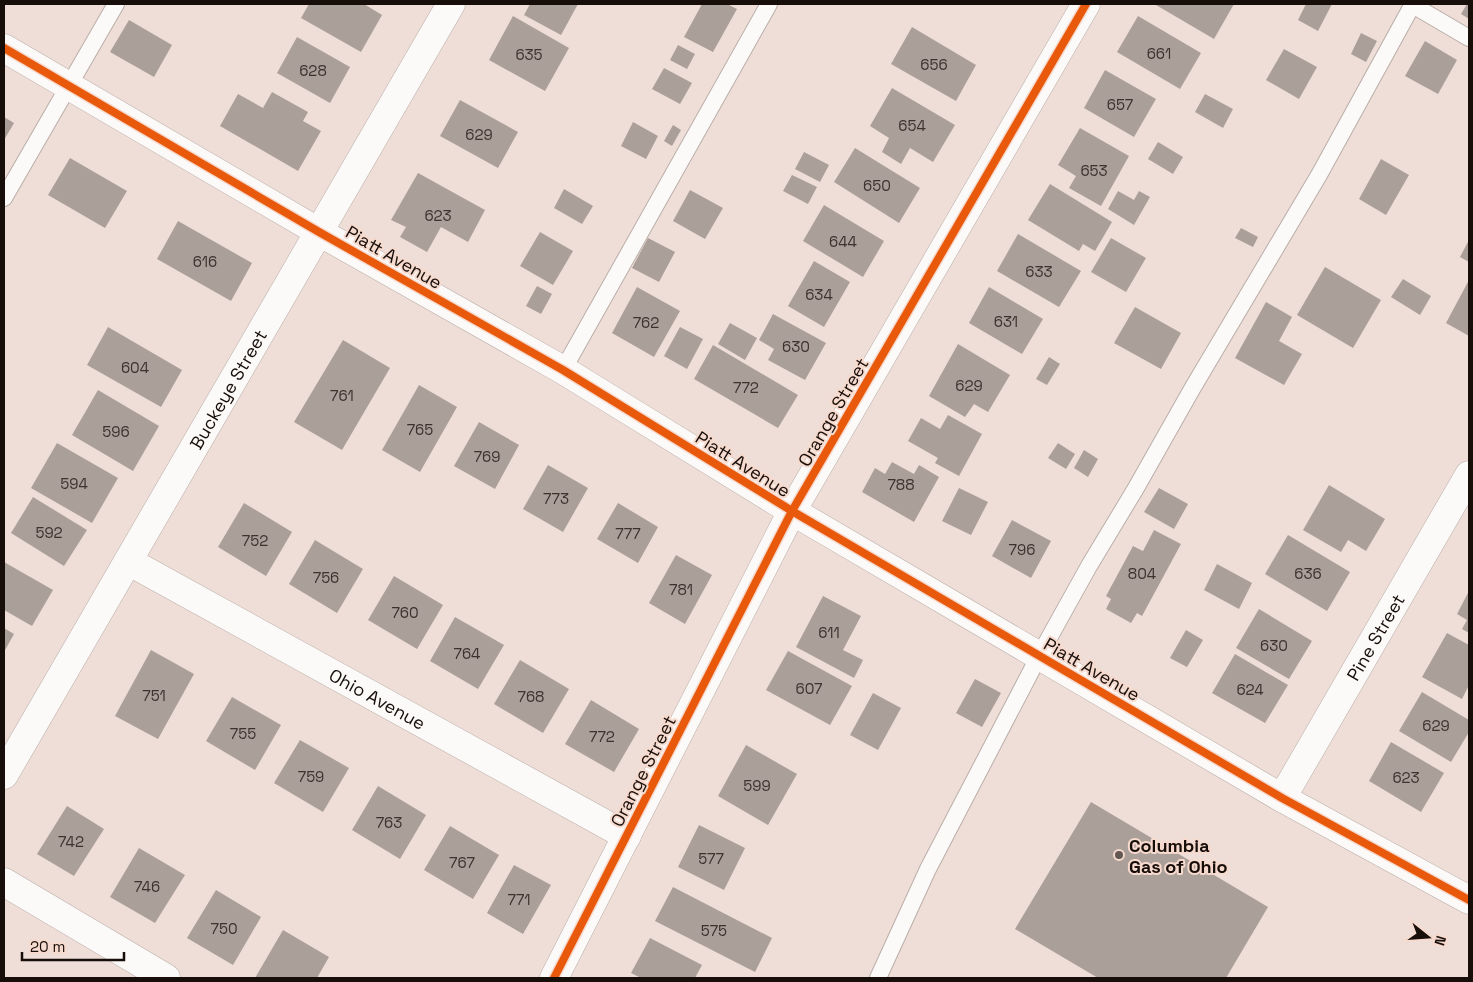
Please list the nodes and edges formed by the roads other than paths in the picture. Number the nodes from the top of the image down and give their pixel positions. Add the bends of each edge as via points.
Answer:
1 (116, 4) edge
2 (451, 4) edge
3 (769, 4) edge
4 (1086, 4) edge
5 (1412, 4) edge
6 (1469, 38) edge
7 (4, 48) edge
8 (69, 86) junction
9 (4, 198) edge
10 (319, 232) junction
11 (563, 370) junction
12 (1469, 476) edge
13 (792, 511) junction
14 (128, 561) junction
15 (1039, 656) junction
16 (4, 775) edge
17 (1282, 798) junction
18 (627, 836) junction
19 (4, 882) edge
20 (1469, 900) edge
21 (166, 978) edge
22 (554, 978) edge
23 (878, 978) edge

1 - 8 lane
2 - 10 street, Buckeye Street
3 - 11 lane
4 - 13 street, Orange Street
5 - 6 lane
5 - 15 lane via 1318,175
7 - 8 street, Piatt Avenue
8 - 9 lane
8 - 10 street, Piatt Avenue
10 - 11 street, Piatt Avenue
10 - 14 street, Buckeye Street
11 - 13 street, Piatt Avenue
12 - 17 street, Pine Street
13 - 15 street, Piatt Avenue
13 - 18 street, Orange Street
14 - 16 street, Buckeye Street
14 - 18 street, Ohio Avenue
15 - 17 street, Piatt Avenue
15 - 23 lane via 928,869
17 - 20 street, Piatt Avenue
18 - 22 street, Orange Street
19 - 21 street

